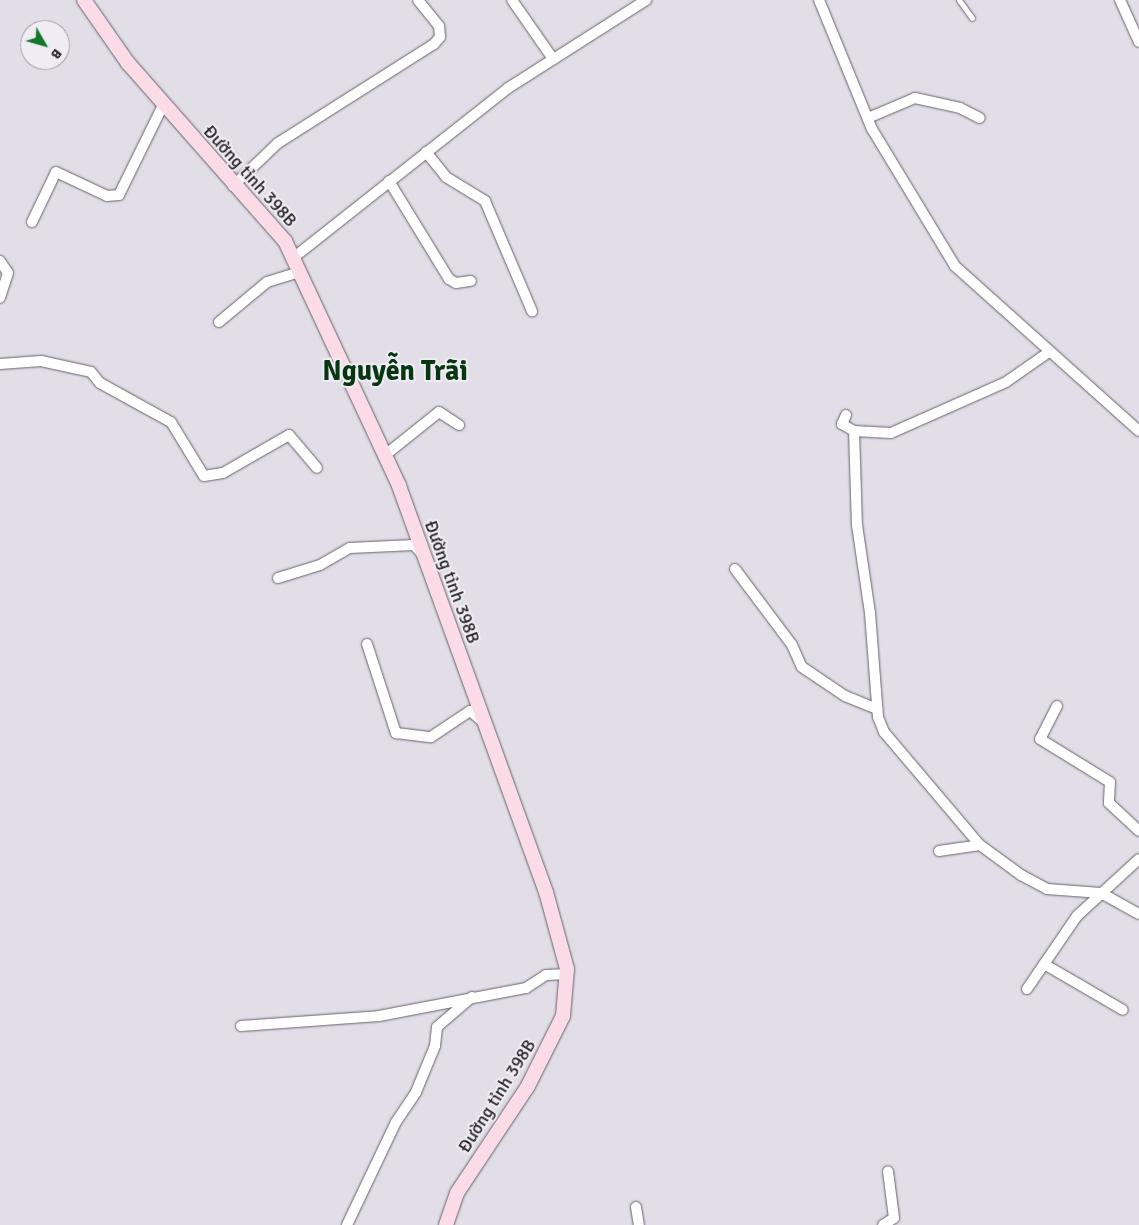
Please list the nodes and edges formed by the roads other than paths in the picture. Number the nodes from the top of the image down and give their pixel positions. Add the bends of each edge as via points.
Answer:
1 (84, 0) edge
2 (418, 0) edge
3 (512, 0) edge
4 (646, 0) edge
5 (819, 0) edge
6 (960, 0) edge
7 (1120, 0) edge
8 (972, 18) dead end
9 (1139, 42) edge
10 (553, 59) junction
11 (164, 105) junction
12 (868, 118) junction
13 (980, 118) dead end
14 (426, 152) junction
15 (389, 181) junction
16 (234, 186) junction
17 (32, 222) dead end
18 (293, 258) junction
19 (0, 261) edge
20 (300, 272) junction
21 (471, 281) dead end
22 (0, 298) edge
23 (532, 311) dead end
24 (219, 322) dead end
25 (1049, 352) junction
26 (0, 364) edge
27 (846, 415) dead end
28 (459, 425) dead end
29 (854, 431) junction
30 (1139, 431) edge
31 (384, 456) junction
32 (317, 468) dead end
33 (423, 556) junction
34 (735, 569) dead end
35 (278, 578) dead end
36 (367, 644) dead end
37 (1057, 706) dead end
38 (877, 709) junction
39 (482, 721) junction
40 (1139, 832) edge
41 (980, 844) junction
42 (939, 851) dead end
43 (1139, 859) edge
44 (1102, 893) junction
45 (1139, 914) edge
46 (1044, 964) junction
47 (567, 974) junction
48 (1028, 989) dead end
49 (472, 997) junction
50 (1123, 1010) dead end
51 (241, 1026) dead end
52 (888, 1170) dead end
53 (636, 1207) dead end
54 (347, 1225) edge
55 (446, 1225) edge
56 (639, 1225) edge
57 (883, 1225) edge

1 - 11 main road, Đường tỉnh 398B
2 - 16 street via 439,26 440,37 434,44 278,143
3 - 10 street
4 - 10 street
5 - 12 street
6 - 8 lane
7 - 9 street
10 - 14 street
11 - 16 main road, Đường tỉnh 398B
11 - 17 street via 119,195 107,196 56,172
12 - 13 street via 915,98 960,108
12 - 25 street via 956,266
14 - 15 street
14 - 23 street via 446,177 485,201
15 - 18 street
15 - 21 street via 449,279 456,284
16 - 18 main road, Đường tỉnh 398B via 262,214
18 - 20 main road, Đường tỉnh 398B
19 - 22 street via 8,273
20 - 24 street via 268,282
20 - 31 main road, Đường tỉnh 398B
25 - 29 street via 1022,374 957,407 891,433
25 - 30 street
26 - 32 street via 41,361 90,372 100,383 171,422 204,476 223,473 289,435
27 - 29 street via 842,424
28 - 31 street via 439,412
29 - 38 street via 857,525 870,613
31 - 33 main road, Đường tỉnh 398B
33 - 35 street via 414,545 350,548 320,565
33 - 39 main road, Đường tỉnh 398B
34 - 38 street via 792,644 802,667 827,685
36 - 39 street via 396,733 431,737 470,711
37 - 40 street via 1040,739 1110,782 1109,803
38 - 41 street via 884,732
39 - 47 main road, Đường tỉnh 398B via 546,892
41 - 42 street
41 - 44 street via 1040,887
43 - 44 street
44 - 45 street
44 - 46 street via 1077,916
46 - 48 street
46 - 50 street
47 - 49 street via 558,972 526,988
47 - 55 main road, Đường tỉnh 398B via 563,1016 550,1048 457,1192
49 - 51 street via 379,1016
49 - 54 street via 437,1027 435,1046 416,1092 396,1122
52 - 57 street via 894,1218
53 - 56 street

